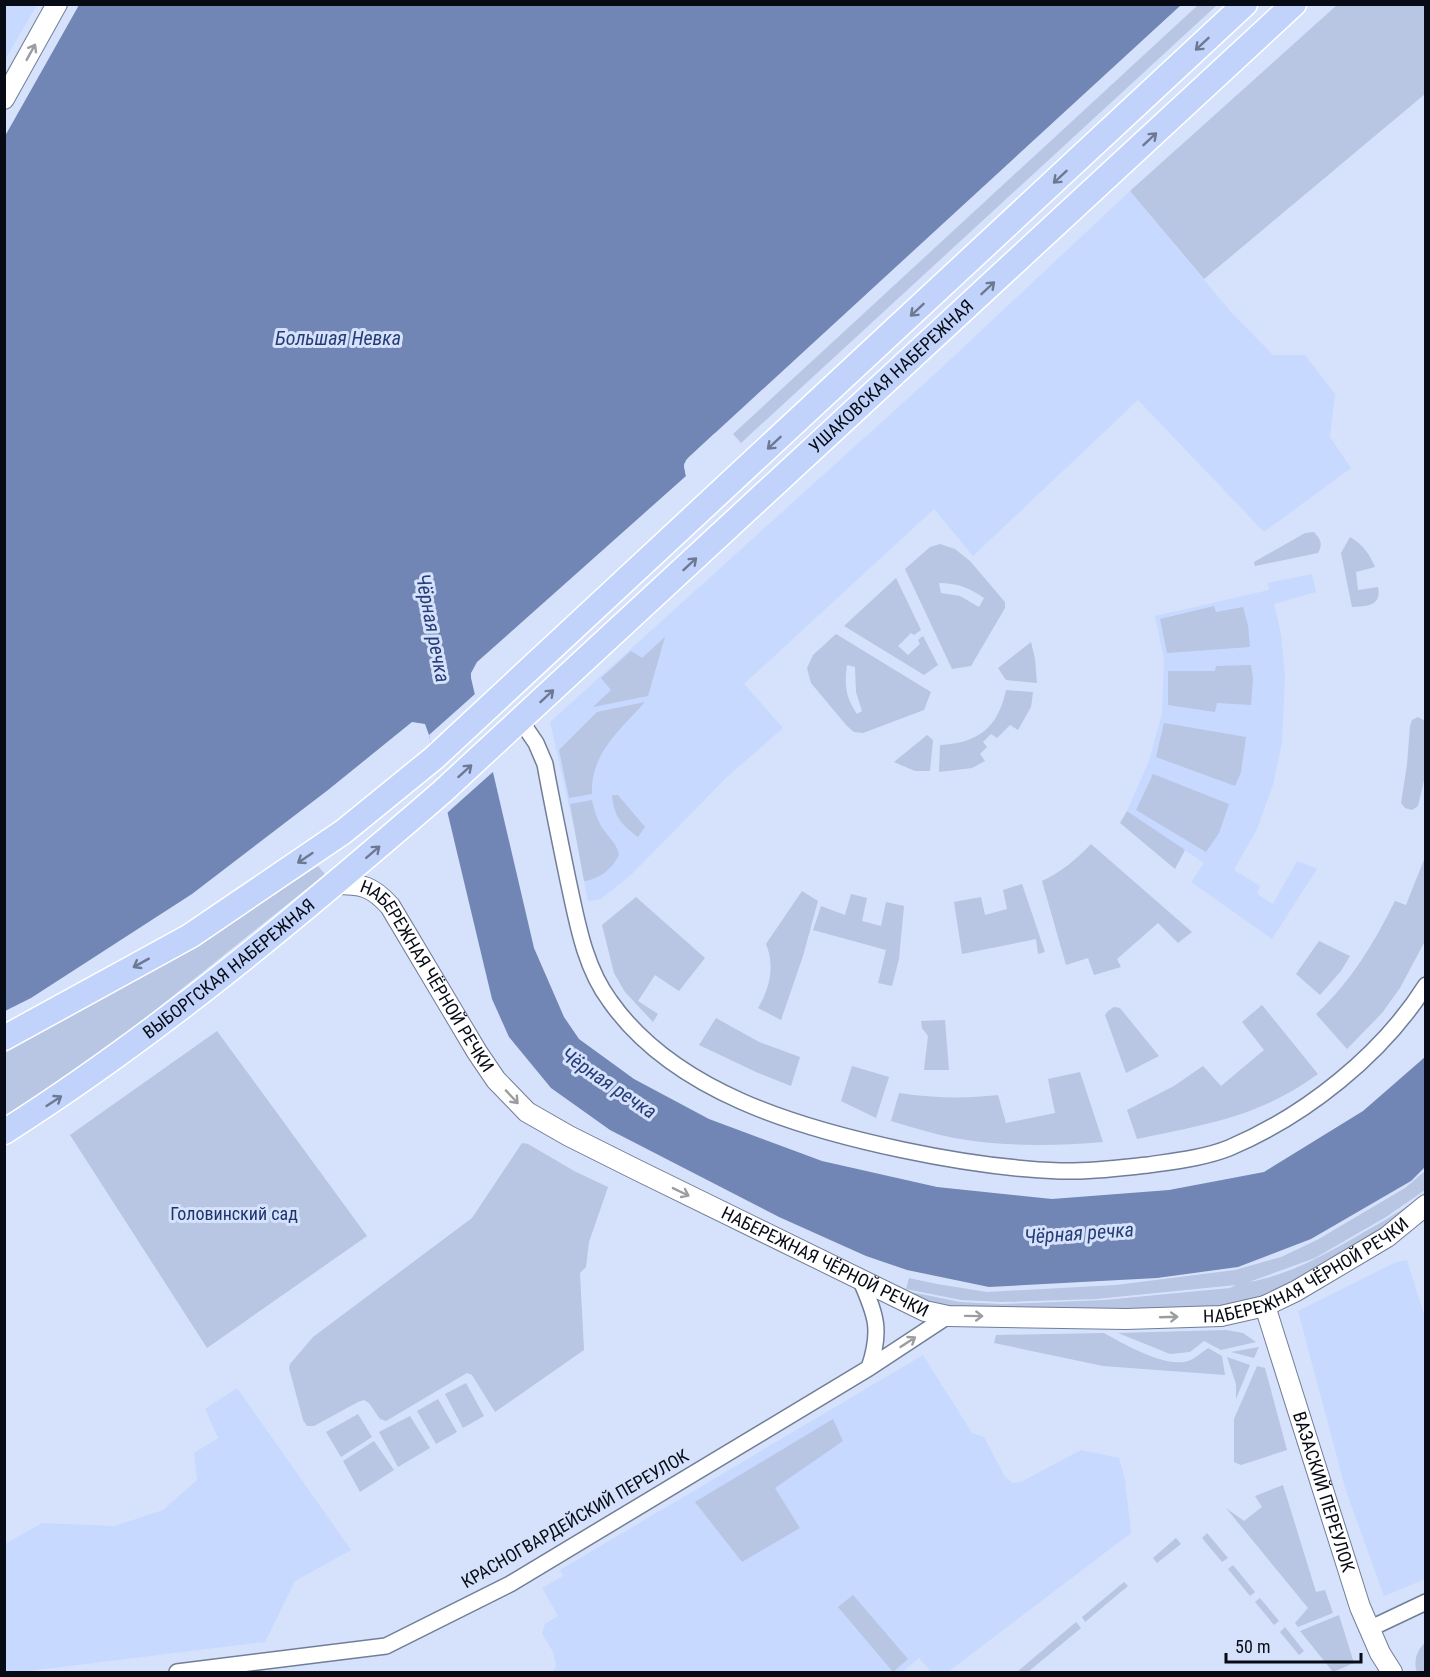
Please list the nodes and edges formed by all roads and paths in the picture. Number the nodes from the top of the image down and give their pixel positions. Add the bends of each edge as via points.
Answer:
1 (57, 4) edge
2 (1245, 4) edge
3 (1294, 4) edge
4 (1302, 4) edge
5 (1266, 31) junction
6 (4, 99) edge
7 (521, 721) junction
8 (442, 792) joint
9 (335, 884) junction
10 (1425, 985) edge
11 (4, 1038) edge
12 (4, 1132) edge
13 (1425, 1205) edge
14 (860, 1279) junction
15 (1265, 1306) junction
16 (948, 1316) junction
17 (869, 1368) junction
18 (1425, 1602) edge
19 (1369, 1629) junction
20 (177, 1672) edge
21 (1392, 1672) edge

6 -> 1 street
2 -> 11 main road, УШАКОВСКАЯ НАБЕРЕЖНАЯ via 434,758 343,832 190,936
3 - 5 main road, УШАКОВСКАЯ НАБЕРЕЖНАЯ
4 - 5 main road
7 -> 5 main road, УШАКОВСКАЯ НАБЕРЕЖНАЯ
8 -> 7 main road, УШАКОВСКАЯ НАБЕРЕЖНАЯ
7 - 10 street via 545,764 577,922 588,960 609,1001 657,1052 688,1073 738,1100 848,1138 956,1161 1063,1171 1179,1161 1227,1149 1287,1119 1376,1049
9 -> 8 main road, ВЫБОРГСКАЯ НАБЕРЕЖНАЯ
12 -> 9 main road, ВЫБОРГСКАЯ НАБЕРЕЖНАЯ via 138,1041
9 -> 14 street, НАБЕРЕЖНАЯ ЧЁРНОЙ РЕЧКИ via 367,886 390,906 477,1052 496,1080 527,1112
13 - 15 street, НАБЕРЕЖНАЯ ЧЁРНОЙ РЕЧКИ via 1387,1237
14 - 16 street, НАБЕРЕЖНАЯ ЧЁРНОЙ РЕЧКИ via 925,1311
14 - 17 street via 877,1328 877,1346
16 -> 15 street, НАБЕРЕЖНАЯ ЧЁРНОЙ РЕЧКИ via 1126,1319 1221,1316
15 - 19 street, ВАЗАСКИЙ ПЕРЕУЛОК
17 -> 16 street, КРАСНОГВАРДЕЙСКИЙ ПЕРЕУЛОК
17 - 20 street, КРАСНОГВАРДЕЙСКИЙ ПЕРЕУЛОК via 510,1584 386,1646
18 - 19 street
19 - 21 street, ВАЗАСКИЙ ПЕРЕУЛОК

